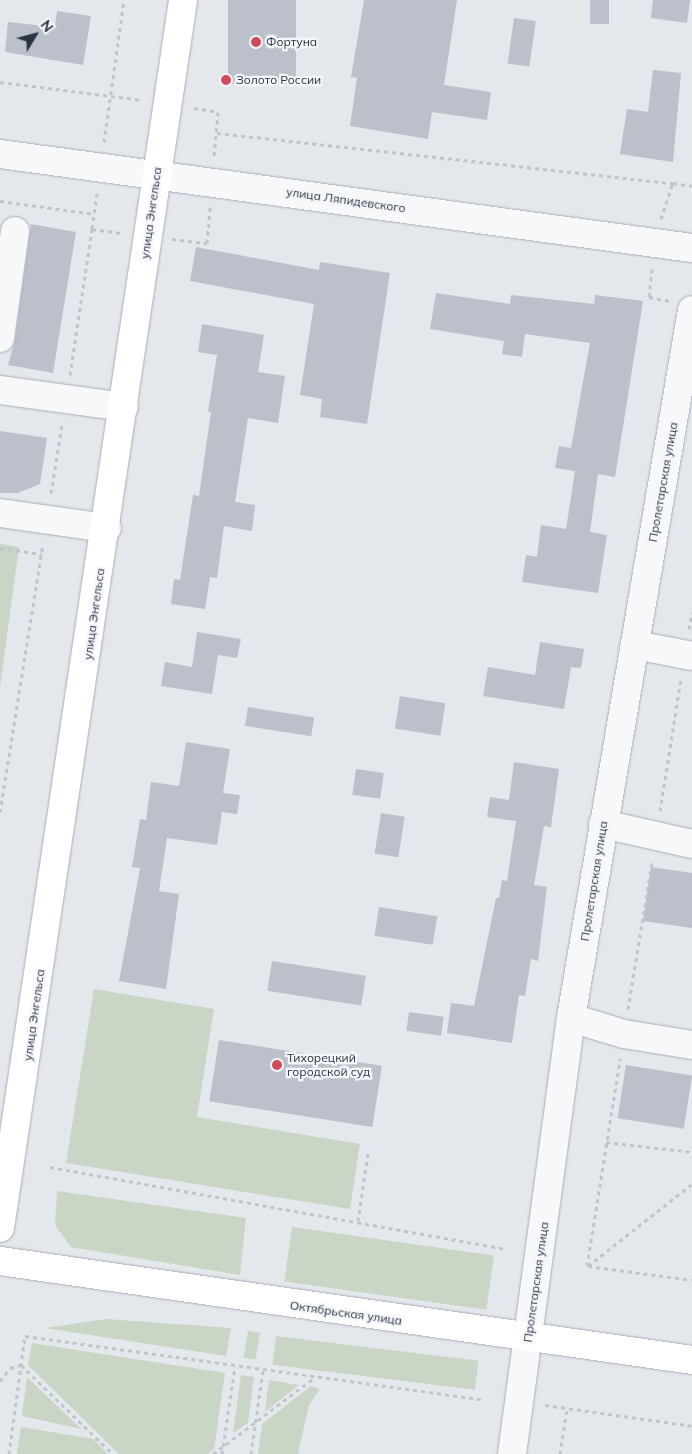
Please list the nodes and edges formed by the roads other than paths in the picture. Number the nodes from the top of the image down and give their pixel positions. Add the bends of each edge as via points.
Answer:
1 (182, 0) edge
2 (0, 154) edge
3 (157, 173) junction
4 (15, 231) dead end
5 (692, 248) edge
6 (692, 310) edge
7 (0, 338) edge
8 (0, 390) edge
9 (124, 407) junction
10 (0, 513) edge
11 (107, 528) junction
12 (635, 645) junction
13 (688, 656) edge
14 (603, 824) junction
15 (692, 844) edge
16 (571, 1018) junction
17 (692, 1044) edge
18 (0, 1228) edge
19 (0, 1261) edge
20 (527, 1339) junction
21 (692, 1360) edge
22 (512, 1454) edge

1 - 3 main road, улица Энгельса
2 - 3 street, улица Ляпидевского
3 - 5 street, улица Ляпидевского
3 - 9 main road, улица Энгельса
4 - 7 street
6 - 12 street, Пролетарская улица
8 - 9 street
9 - 11 main road, улица Энгельса
10 - 11 street
11 - 18 main road, улица Энгельса
12 - 13 street
12 - 14 street, Пролетарская улица
14 - 15 street via 655,839
14 - 16 street, Пролетарская улица
16 - 17 street via 624,1034
16 - 20 street, Пролетарская улица
19 - 20 main road, Октябрьская улица
20 - 21 main road, Октябрьская улица
20 - 22 street, Пролетарская улица

